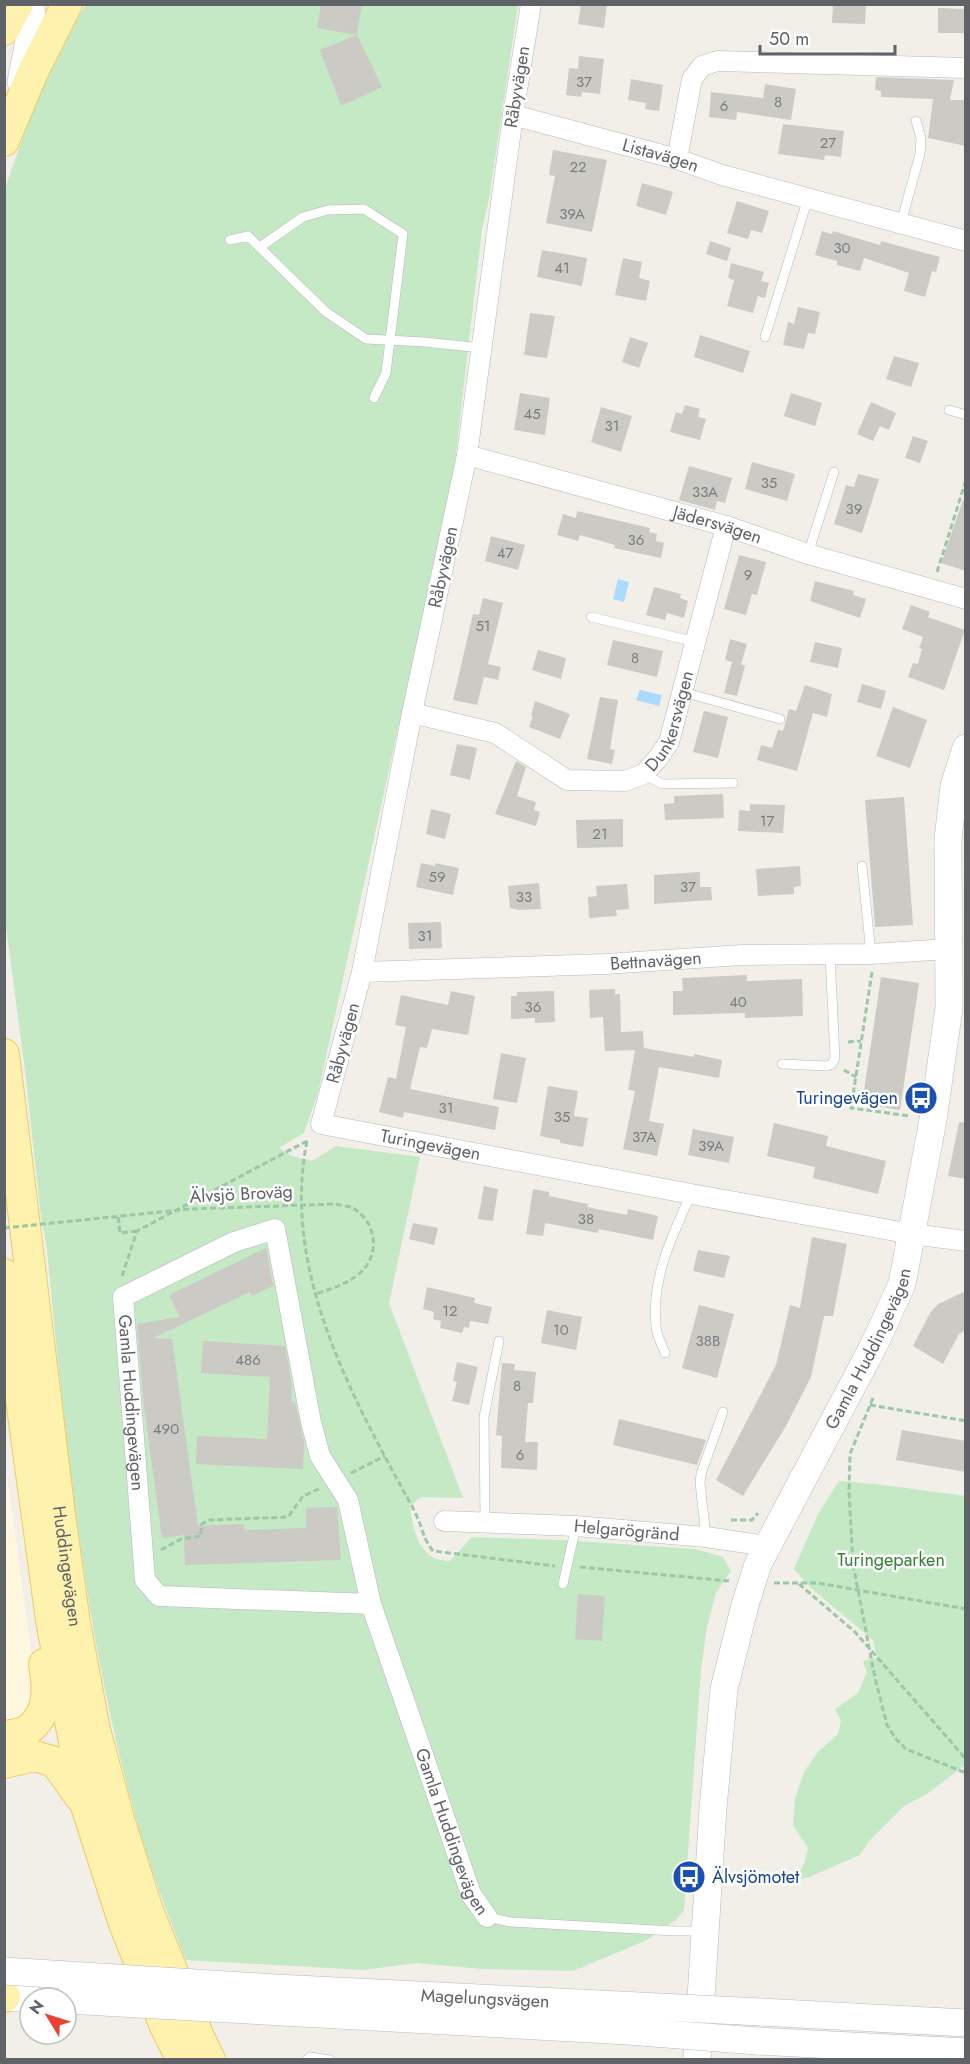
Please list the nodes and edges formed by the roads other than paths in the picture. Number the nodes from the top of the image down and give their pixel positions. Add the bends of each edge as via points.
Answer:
1 (18, 4) edge
2 (31, 4) edge
3 (67, 4) edge
4 (531, 4) edge
5 (4, 30) edge
6 (966, 68) edge
7 (15, 113) junction
8 (513, 115) junction
9 (916, 121) dead end
10 (4, 141) edge
11 (678, 159) junction
12 (808, 198) junction
13 (901, 223) junction
14 (230, 240) dead end
15 (966, 241) edge
16 (260, 247) junction
17 (765, 337) dead end
18 (389, 342) junction
19 (481, 348) junction
20 (374, 398) dead end
21 (949, 410) dead end
22 (966, 415) edge
23 (467, 455) junction
24 (834, 472) dead end
25 (726, 526) junction
26 (808, 554) junction
27 (966, 598) edge
28 (591, 617) dead end
29 (696, 642) junction
30 (683, 692) junction
31 (412, 713) junction
32 (780, 719) dead end
33 (966, 748) edge
34 (644, 774) junction
35 (733, 783) dead end
36 (862, 866) dead end
37 (948, 950) junction
38 (830, 954) junction
39 (873, 954) junction
40 (362, 972) junction
41 (957, 1009) edge
42 (4, 1054) edge
43 (783, 1064) dead end
44 (321, 1124) joint
45 (691, 1194) junction
46 (912, 1234) junction
47 (966, 1241) edge
48 (4, 1274) edge
49 (499, 1341) dead end
50 (665, 1353) dead end
51 (20, 1397) junction
52 (723, 1412) dead end
53 (444, 1521) dead end
54 (485, 1522) junction
55 (576, 1526) junction
56 (706, 1538) junction
57 (767, 1546) junction
58 (563, 1584) dead end
59 (371, 1604) junction
60 (4, 1736) edge
61 (4, 1763) edge
62 (86, 1806) junction
63 (487, 1917) joint
64 (705, 1931) junction
65 (4, 1963) edge
66 (4, 1971) edge
67 (32, 1986) edge
68 (78, 1986) edge
69 (18, 1992) edge
70 (4, 1997) edge
71 (78, 2001) edge
72 (919, 2020) junction
73 (966, 2023) edge
74 (164, 2024) junction
75 (757, 2041) junction
76 (966, 2052) edge
77 (921, 2055) edge
78 (171, 2060) edge
79 (182, 2060) edge
80 (210, 2060) edge
81 (307, 2060) edge
82 (330, 2060) edge
83 (698, 2060) edge
84 (828, 2060) edge

1 - 5 main road
2 - 7 main road via 33,25
3 - 7 main road
4 - 8 street, Råbyvägen
6 - 11 street via 717,61 702,66 692,79
7 - 10 main road
8 - 11 street, Listavägen
8 - 19 street, Råbyvägen
9 - 13 lane via 920,153
11 - 12 street, Listavägen
12 - 13 street, Listavägen
12 - 17 lane
13 - 15 street, Listavägen
14 - 16 lane via 248,237
16 - 18 lane via 326,312 366,339
16 - 18 lane via 303,218 328,210 364,210 403,234
18 - 19 lane
18 - 20 lane via 386,373
19 - 23 street, Råbyvägen
21 - 22 lane
23 - 25 street, Jädersvägen
23 - 31 street, Råbyvägen
24 - 26 lane
25 - 26 street, Jädersvägen
25 - 29 street, Dunkersvägen
26 - 27 street, Jädersvägen
28 - 29 lane
29 - 30 street, Dunkersvägen
30 - 32 lane
30 - 34 street, Dunkersvägen via 669,742
31 - 34 street, Dunkersvägen via 495,733 567,780 625,781
31 - 40 street, Råbyvägen
33 - 37 main road, Gamla Huddingevägen via 954,786
34 - 35 lane via 662,784
36 - 39 lane
37 - 39 street, Bettnavägen
37 - 41 main road, Gamla Huddingevägen
38 - 39 street, Bettnavägen
38 - 40 street, Bettnavägen
38 - 43 lane via 835,1058 827,1066
40 - 44 street, Råbyvägen
41 - 46 main road, Gamla Huddingevägen
42 - 80 main road, Huddingevägen via 60,1515 95,1730 147,1908
44 - 45 street, Turingevägen
45 - 46 street, Turingevägen
45 - 50 lane via 663,1256 656,1328
46 - 47 street, Turingevägen
46 - 57 main road, Gamla Huddingevägen via 902,1284 874,1345
48 - 51 main road, Huddingevägen
49 - 54 lane via 484,1417
51 - 60 main road via 13,1433 47,1686 45,1709 27,1731
51 - 62 main road, Huddingevägen via 51,1620
52 - 56 lane via 701,1474
53 - 54 street, Helgarögränd
54 - 55 street, Helgarögränd
55 - 56 street, Helgarögränd
55 - 58 lane
56 - 57 street, Helgarögränd
57 - 64 main road, Gamla Huddingevägen via 745,1605 724,1689
59 - 59 street, Gamla Huddingevägen via 348,1500 320,1456 311,1422 275,1229 234,1242 123,1297 145,1580 159,1596
59 - 63 street, Gamla Huddingevägen via 471,1894
61 - 62 main road via 35,1756 55,1762
62 - 74 main road, Huddingevägen via 123,1921
63 - 64 lane, Gamla Huddingevägen via 511,1922
64 - 83 main road, Gamla Huddingevägen
65 - 67 main road, bridge
66 - 67 main road, Magelungsvägen, bridge
68 - 72 main road, Magelungsvägen, bridge via 276,1988
69 - 70 main road, Magelungsvägen
71 - 75 main road, Magelungsvägen, bridge
72 - 73 main road, Magelungsvägen
72 - 77 main road
74 - 78 main road
74 - 79 main road, Huddingevägen
75 - 77 main road, Magelungsvägen
75 - 84 main road
76 - 77 main road, Magelungsvägen
81 - 82 lane

